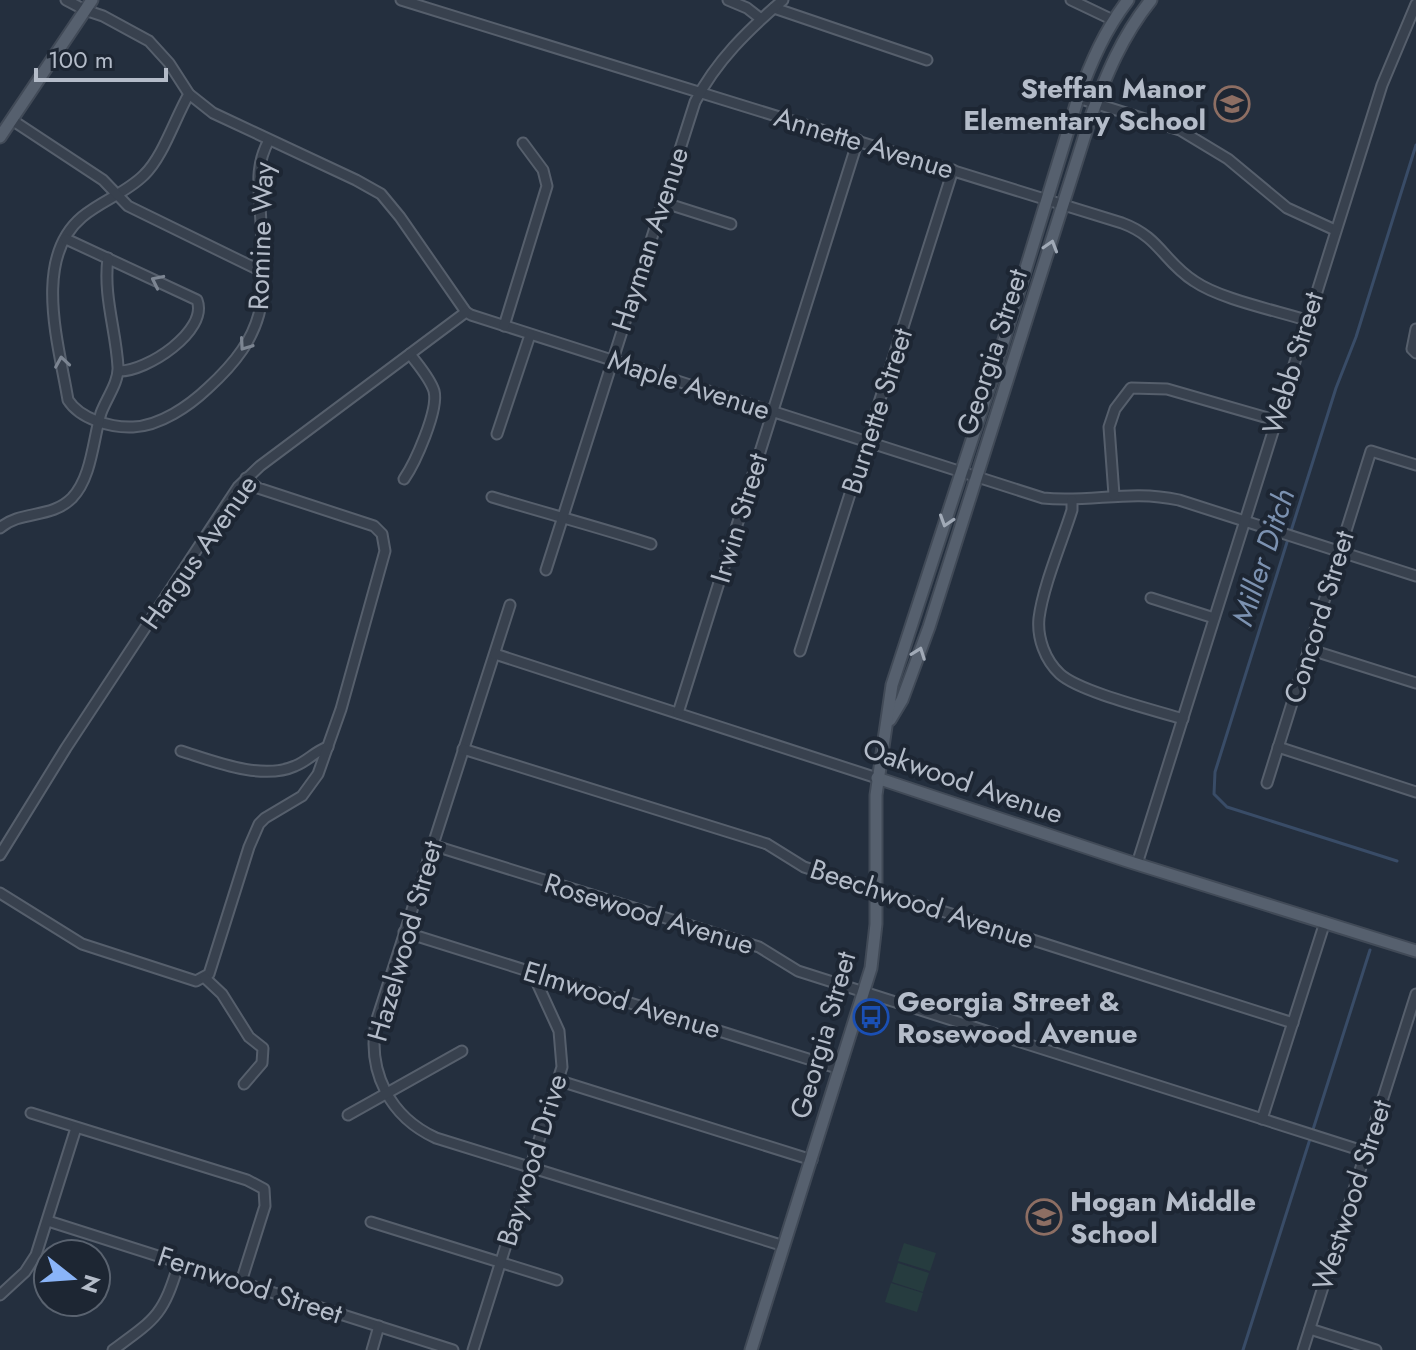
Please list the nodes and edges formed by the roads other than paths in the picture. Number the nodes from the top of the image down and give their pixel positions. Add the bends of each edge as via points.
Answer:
1 (66, 0) edge
2 (401, 0) edge
3 (728, 0) edge
4 (783, 0) edge
5 (1071, 0) edge
6 (1128, 0) edge
7 (1151, 0) edge
8 (1416, 4) edge
9 (88, 5) edge
10 (774, 8) junction
11 (761, 19) junction
12 (1113, 20) junction
13 (1412, 25) edge
14 (927, 60) dead end
15 (700, 93) junction
16 (189, 94) junction
17 (1078, 98) junction
18 (1096, 103) junction
19 (12, 120) junction
20 (0, 137) edge
21 (269, 140) junction
22 (858, 140) junction
23 (523, 143) dead end
24 (953, 170) junction
25 (116, 195) junction
26 (1047, 200) junction
27 (662, 202) junction
28 (1064, 205) junction
29 (731, 224) dead end
30 (1335, 230) junction
31 (66, 239) junction
32 (108, 258) junction
33 (263, 272) junction
34 (466, 312) junction
35 (1306, 320) junction
36 (504, 326) junction
37 (1416, 329) edge
38 (530, 335) junction
39 (1416, 353) edge
40 (410, 354) junction
41 (612, 361) junction
42 (119, 371) junction
43 (773, 411) junction
44 (1275, 420) junction
45 (99, 422) junction
46 (497, 434) dead end
47 (867, 443) junction
48 (1416, 465) edge
49 (962, 472) junction
50 (978, 477) junction
51 (246, 478) junction
52 (404, 479) dead end
53 (1114, 495) junction
54 (492, 497) dead end
55 (1072, 500) junction
56 (561, 518) junction
57 (1244, 520) junction
58 (0, 528) edge
59 (651, 544) dead end
60 (1339, 551) junction
61 (546, 570) dead end
62 (1416, 576) edge
63 (1151, 598) dead end
64 (510, 605) dead end
65 (1214, 618) junction
66 (1308, 649) junction
67 (800, 651) dead end
68 (495, 654) junction
69 (1416, 683) edge
70 (678, 713) junction
71 (1183, 719) junction
72 (888, 724) junction
73 (328, 747) junction
74 (1278, 747) junction
75 (463, 749) junction
76 (181, 751) dead end
77 (877, 778) junction
78 (1267, 783) dead end
79 (1416, 792) edge
80 (432, 845) junction
81 (0, 855) edge
82 (1137, 864) junction
83 (875, 890) junction
84 (0, 893) edge
85 (1325, 922) junction
86 (404, 932) junction
87 (1416, 951) edge
88 (532, 972) junction
89 (200, 980) junction
90 (865, 992) junction
91 (1416, 994) edge
92 (1293, 1023) junction
93 (462, 1051) dead end
94 (840, 1069) junction
95 (557, 1080) junction
96 (244, 1084) dead end
97 (387, 1094) junction
98 (31, 1113) dead end
99 (348, 1115) dead end
100 (1262, 1119) junction
101 (76, 1128) junction
102 (1366, 1152) junction
103 (812, 1160) junction
104 (531, 1166) junction
105 (48, 1221) junction
106 (371, 1222) dead end
107 (784, 1246) junction
108 (501, 1262) junction
109 (179, 1263) junction
110 (557, 1280) dead end
111 (241, 1282) junction
112 (0, 1295) edge
113 (379, 1326) junction
114 (1310, 1329) junction
115 (113, 1350) edge
116 (372, 1350) edge
117 (453, 1350) edge
118 (473, 1350) edge
119 (751, 1350) edge
120 (1303, 1350) edge
121 (1376, 1350) edge

1 - 9 street
2 - 15 street, Annette Avenue
3 - 11 street
4 - 10 street, Hayman Avenue
5 - 12 street
6 - 12 main road, Georgia Street
7 - 18 main road, Georgia Street via 1112,60
8 - 13 street, Webb Street
9 - 16 street via 149,41
9 - 19 main road
10 - 11 street, Hayman Avenue
10 - 14 street
11 - 15 street, Hayman Avenue via 726,54
12 - 17 main road, Georgia Street
13 - 30 street, Webb Street via 1382,85
15 - 22 street, Annette Avenue
15 - 27 street, Hayman Avenue
16 - 21 street via 213,113
16 - 25 street via 144,175
17 - 18 street
17 - 26 main road, Georgia Street
18 - 28 main road, Georgia Street
18 - 30 street via 1180,130 1228,159 1287,208
19 - 20 main road
19 - 25 street via 103,180
21 - 33 street, Romine Way via 258,166
21 - 34 street via 381,194
22 - 24 street, Annette Avenue
22 - 43 street, Irwin Street
23 - 36 street via 543,170 547,186
24 - 26 street, Annette Avenue
24 - 47 street, Burnette Street
25 - 31 street via 80,219
25 - 33 street via 128,206
26 - 28 street, Annette Avenue
26 - 49 main road, Georgia Street
27 - 29 street
27 - 41 street, Hayman Avenue
28 - 35 street, Annette Avenue via 1138,229 1197,283
50 -> 28 main road, Georgia Street
30 - 35 street, Webb Street
31 - 32 street
45 -> 31 street via 73,409 68,400 52,287
32 - 42 street via 107,303
42 -> 32 street via 159,358 194,324 200,309 197,300
33 -> 45 street, Romine Way via 263,304 255,329 230,365 196,399 139,427
34 - 36 street, Maple Avenue
34 - 40 street, Hargus Avenue
35 - 44 street, Webb Street
36 - 38 street, Maple Avenue
37 - 39 street
38 - 41 street, Maple Avenue
38 - 46 street
40 - 51 street, Hargus Avenue
40 - 52 street via 435,396
41 - 43 street, Maple Avenue
41 - 56 street, Hayman Avenue
42 - 45 street
43 - 47 street, Maple Avenue
43 - 70 street, Irwin Street
44 - 53 street via 1167,389 1131,388 1109,427
44 - 57 street, Webb Street
45 - 58 street via 73,497 57,509 12,519
47 - 49 street, Maple Avenue
47 - 67 street, Burnette Street
48 - 60 street, Concord Street via 1371,451
49 - 50 street, Maple Avenue
49 -> 72 main road, Georgia Street via 892,685
50 - 55 street, Maple Avenue via 1043,498
72 -> 50 main road, Georgia Street via 907,686
51 - 73 street via 258,488 374,526 384,541 384,560
51 - 81 street, Hargus Avenue
53 - 55 street, Maple Avenue
53 - 57 street, Maple Avenue via 1154,495
54 - 56 street
55 - 71 street via 1039,618 1046,656 1061,675 1085,687
56 - 59 street
56 - 61 street, Hayman Avenue
57 - 60 street, Maple Avenue
57 - 65 street, Webb Street
60 - 62 street, Maple Avenue
60 - 66 street, Concord Street
63 - 65 street
64 - 68 street, Hazelwood Street
65 - 71 street, Webb Street
66 - 69 street
66 - 74 street, Concord Street
68 - 70 street, Oakwood Avenue
68 - 75 street, Hazelwood Street
70 - 77 street, Oakwood Avenue
71 - 82 street, Webb Street
72 - 77 main road, Georgia Street
73 - 76 street via 293,768 265,770 235,768
73 - 89 street via 302,796 259,824 211,970
74 - 78 street, Concord Street
74 - 79 street
75 - 80 street, Hazelwood Street
75 - 83 street, Beechwood Avenue via 767,844 804,867
77 - 82 main road, Oakwood Avenue
77 - 83 main road, Georgia Street
80 - 86 street, Hazelwood Street
80 - 90 street, Rosewood Avenue via 759,947 798,971
82 - 85 main road, Oakwood Avenue
83 - 90 main road, Georgia Street via 874,947
83 - 92 street, Beechwood Avenue
84 - 89 street via 82,944
85 - 87 main road, Oakwood Avenue
85 - 92 street
86 - 88 street, Elmwood Avenue
86 - 97 street, Hazelwood Street via 373,1038 376,1071
88 - 94 street, Elmwood Avenue
88 - 95 street, Baywood Drive via 559,1031 562,1067
89 - 96 street via 222,994 249,1037 263,1048 262,1063
90 - 94 main road, Georgia Street
90 - 100 street, Rosewood Avenue
91 - 102 street, Westwood Street
92 - 100 street
93 - 97 street
94 - 103 main road, Georgia Street
95 - 103 street
95 - 104 street, Baywood Drive
97 - 99 street
97 - 104 street, Hazelwood Street via 419,1130
98 - 101 street
100 - 102 street, Rosewood Avenue
101 - 105 street
101 - 111 street via 264,1189 265,1206
102 - 114 street, Westwood Street
103 - 107 main road, Georgia Street
104 - 107 street, Hazelwood Street
104 - 108 street, Baywood Drive
105 - 109 street, Fernwood Street
105 - 112 street via 25,1272
106 - 108 street
107 - 119 main road, Georgia Street
108 - 110 street
108 - 118 street, Baywood Drive
109 - 111 street, Fernwood Street
109 - 115 street via 160,1312
111 - 113 street, Fernwood Street
113 - 116 street
113 - 117 street, Fernwood Street
114 - 120 street, Westwood Street
114 - 121 street

